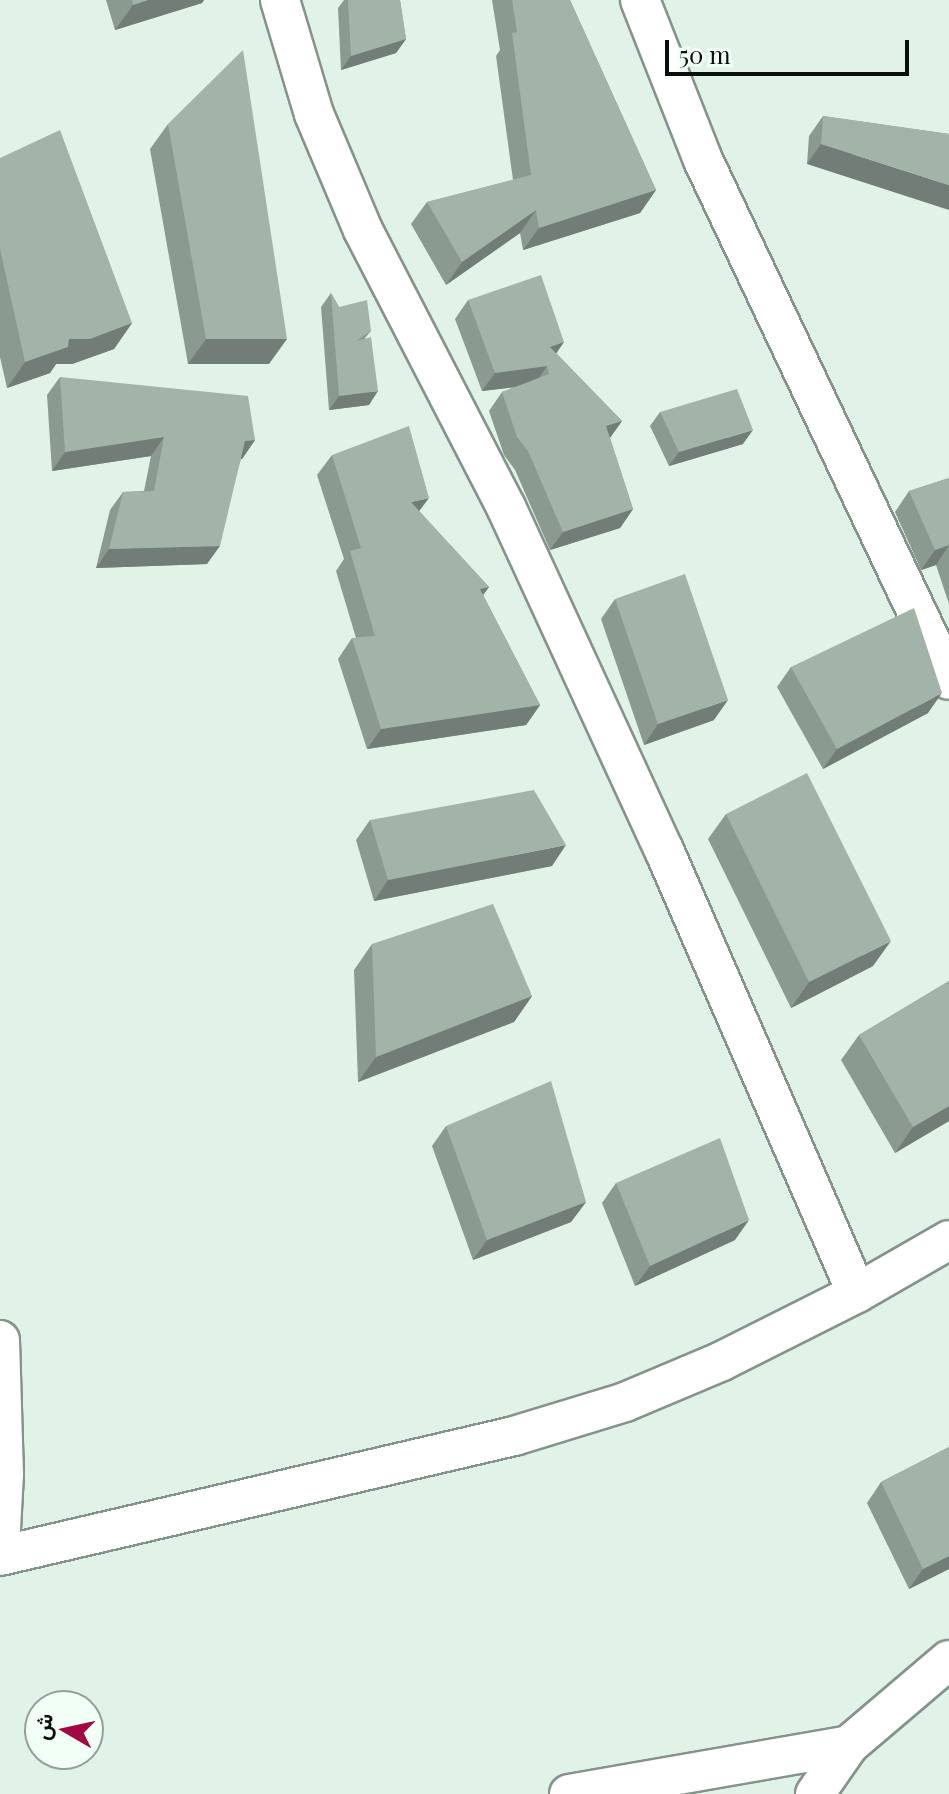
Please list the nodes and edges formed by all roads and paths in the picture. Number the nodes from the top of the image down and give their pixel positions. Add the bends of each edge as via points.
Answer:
1 (280, 0) edge
2 (640, 0) edge
3 (949, 680) edge
4 (949, 1240) edge
5 (857, 1293) junction
6 (0, 1340) edge
7 (0, 1548) edge
8 (0, 1556) edge
9 (949, 1660) edge
10 (849, 1745) junction
11 (569, 1794) edge
12 (815, 1794) edge

1 - 5 street via 314,114 363,230 513,521 664,850
2 - 3 street via 703,160
4 - 5 street
5 - 8 street via 722,1361 611,1406 514,1436
6 - 7 street
9 - 10 street
10 - 11 street
10 - 12 street

